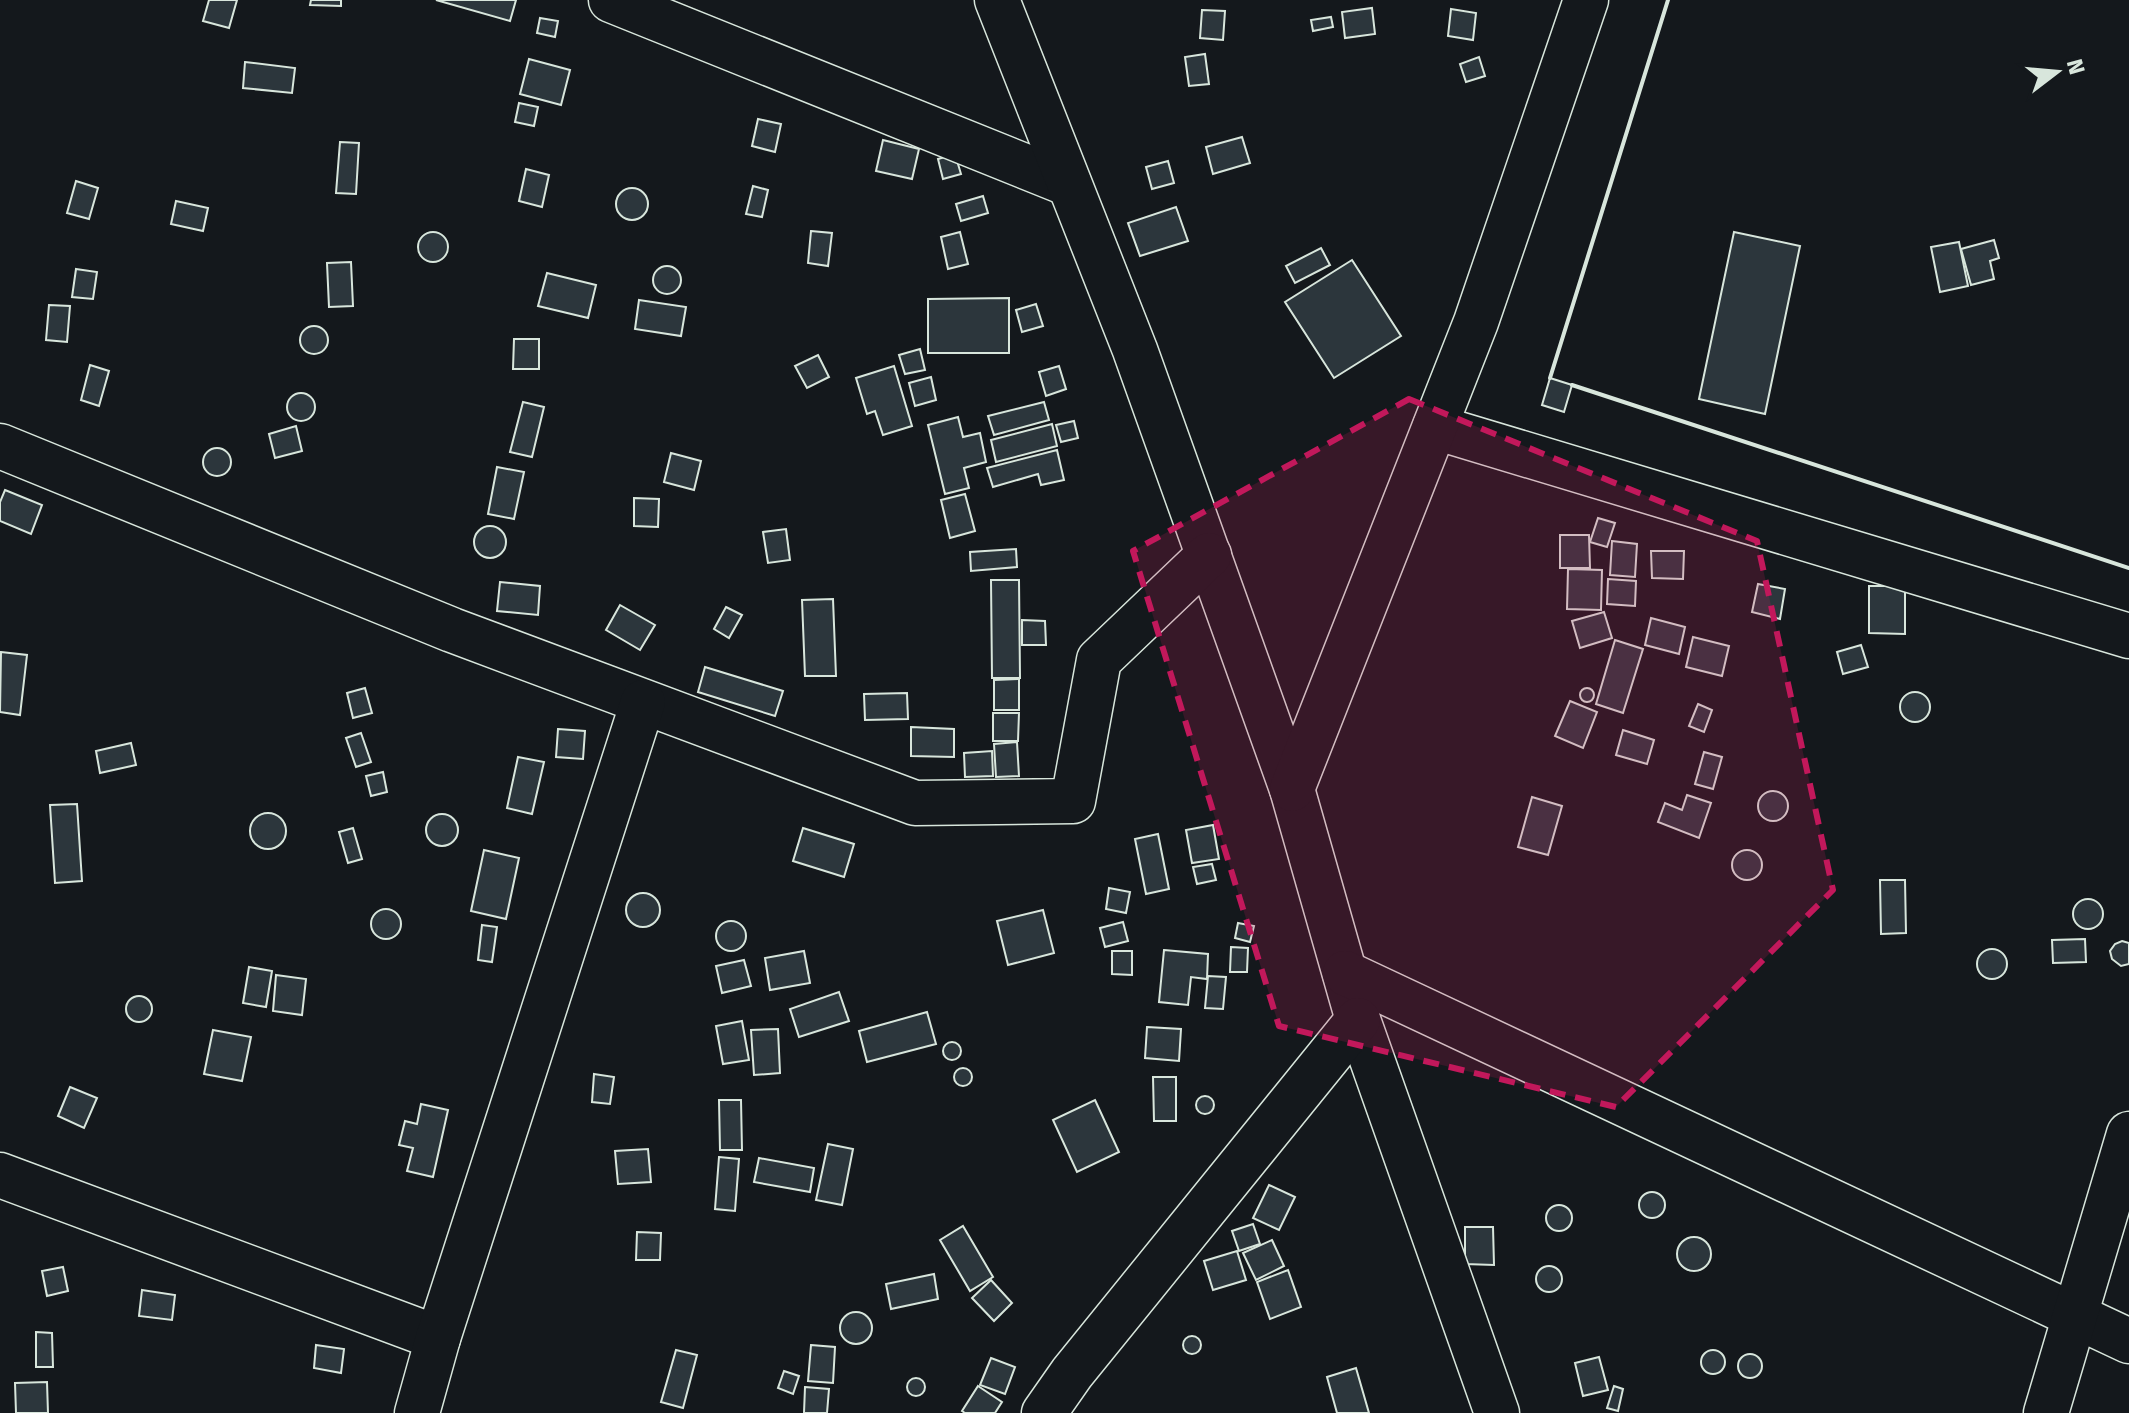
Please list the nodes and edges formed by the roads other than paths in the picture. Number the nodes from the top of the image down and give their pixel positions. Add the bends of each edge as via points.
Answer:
1 (611, 0) edge
2 (997, 0) edge
3 (1586, 0) edge
4 (1069, 184) junction
5 (1435, 427) junction
6 (0, 446) edge
7 (1209, 555) junction
8 (2129, 636) edge
9 (643, 702) junction
10 (1292, 789) junction
11 (1345, 973) junction
12 (1358, 1020) junction
13 (2129, 1134) edge
14 (0, 1175) edge
15 (2075, 1316) junction
16 (438, 1338) junction
17 (2129, 1341) edge
18 (417, 1413) edge
19 (1044, 1413) edge
20 (1497, 1413) edge
21 (2046, 1413) edge

1 - 4 street
2 - 4 street
3 - 5 street
4 - 7 street
5 - 8 street
5 - 10 street
6 - 9 street
7 - 9 street via 1099,660 1073,801 915,803
7 - 10 street
9 - 16 street
10 - 11 street
11 - 12 street
11 - 15 street
12 - 19 street
12 - 20 street
13 - 15 street
14 - 16 street
15 - 17 street
15 - 21 street
16 - 18 street

